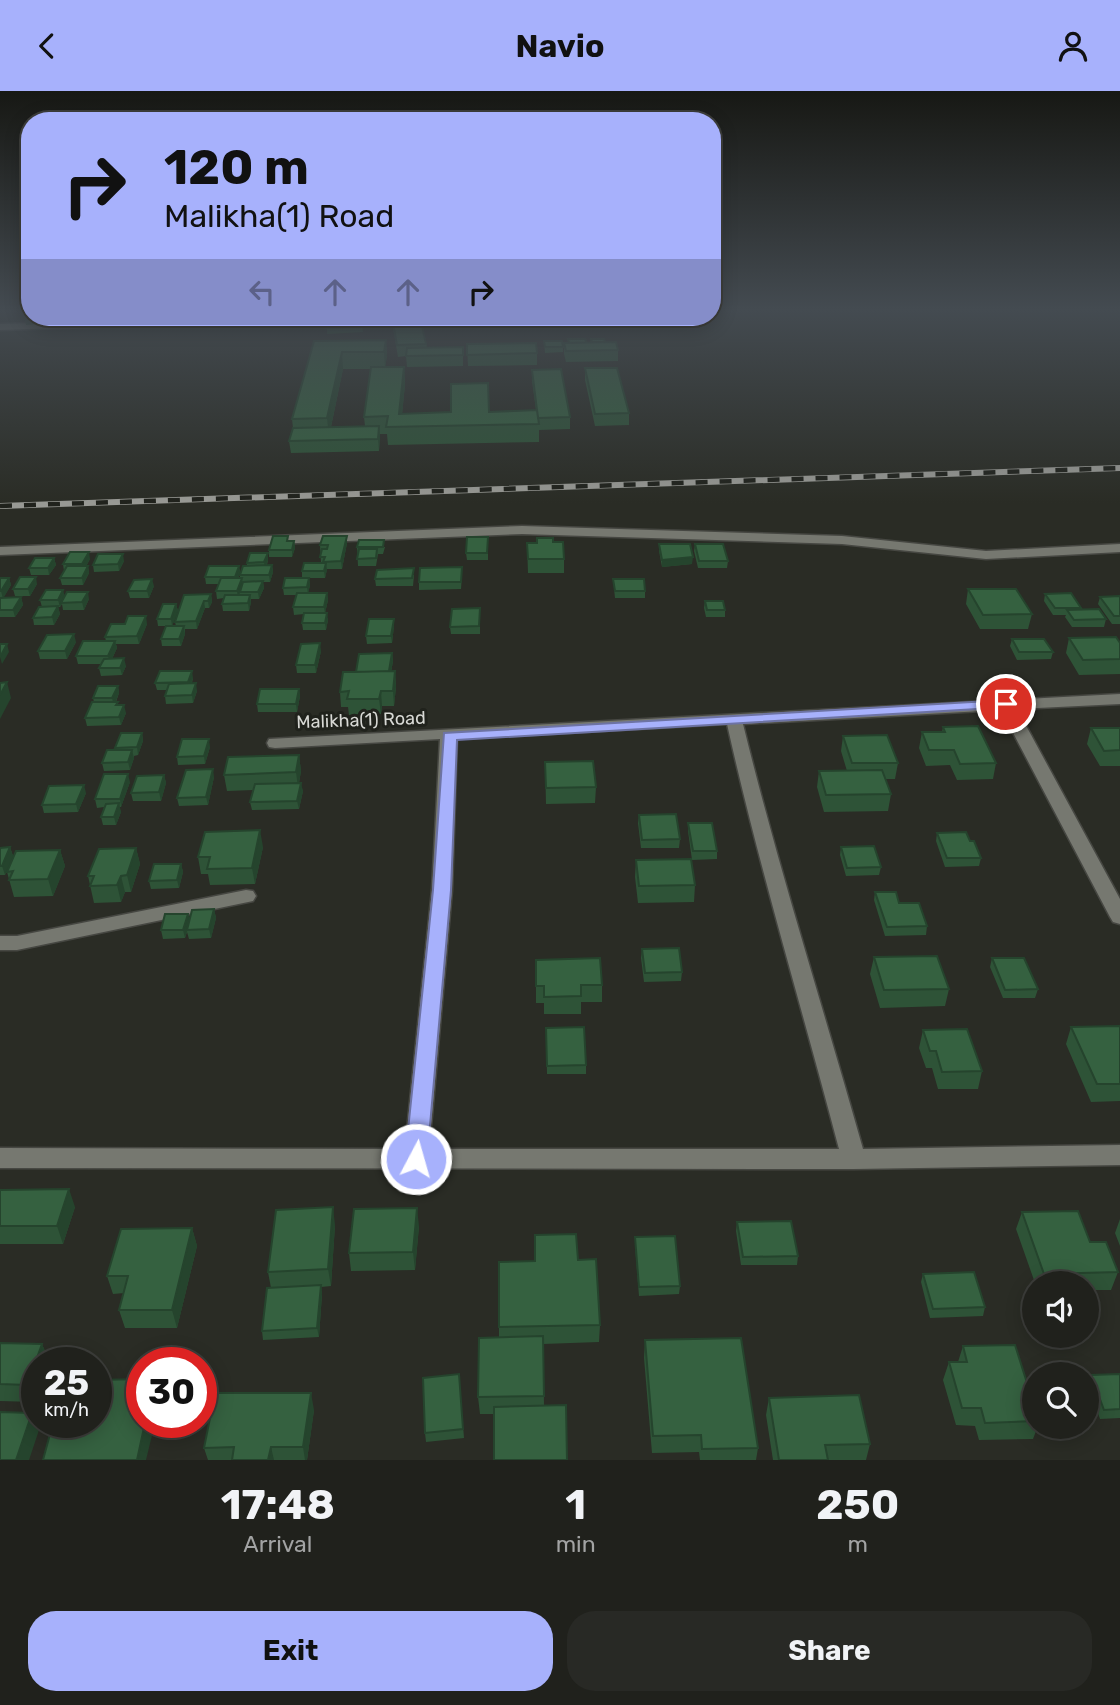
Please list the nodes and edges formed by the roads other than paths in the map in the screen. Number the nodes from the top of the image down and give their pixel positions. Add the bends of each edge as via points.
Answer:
1 (1120, 548) edge
2 (0, 551) edge
3 (1120, 699) edge
4 (1006, 704) junction
5 (734, 720) junction
6 (449, 736) junction
7 (275, 743) dead end
8 (246, 896) dead end
9 (1120, 917) edge
10 (0, 943) edge
11 (1120, 1154) edge
12 (0, 1158) edge
13 (416, 1159) junction
14 (854, 1159) junction

1 - 2 street via 986,555 830,539 522,530
3 - 4 street, Malikha(1) Road
4 - 5 street, Malikha(1) Road
4 - 9 street
5 - 6 street, Malikha(1) Road
5 - 14 street via 761,836
6 - 7 street, Malikha(1) Road
6 - 13 street via 442,890
8 - 10 street
11 - 14 street
12 - 13 street
13 - 14 street

